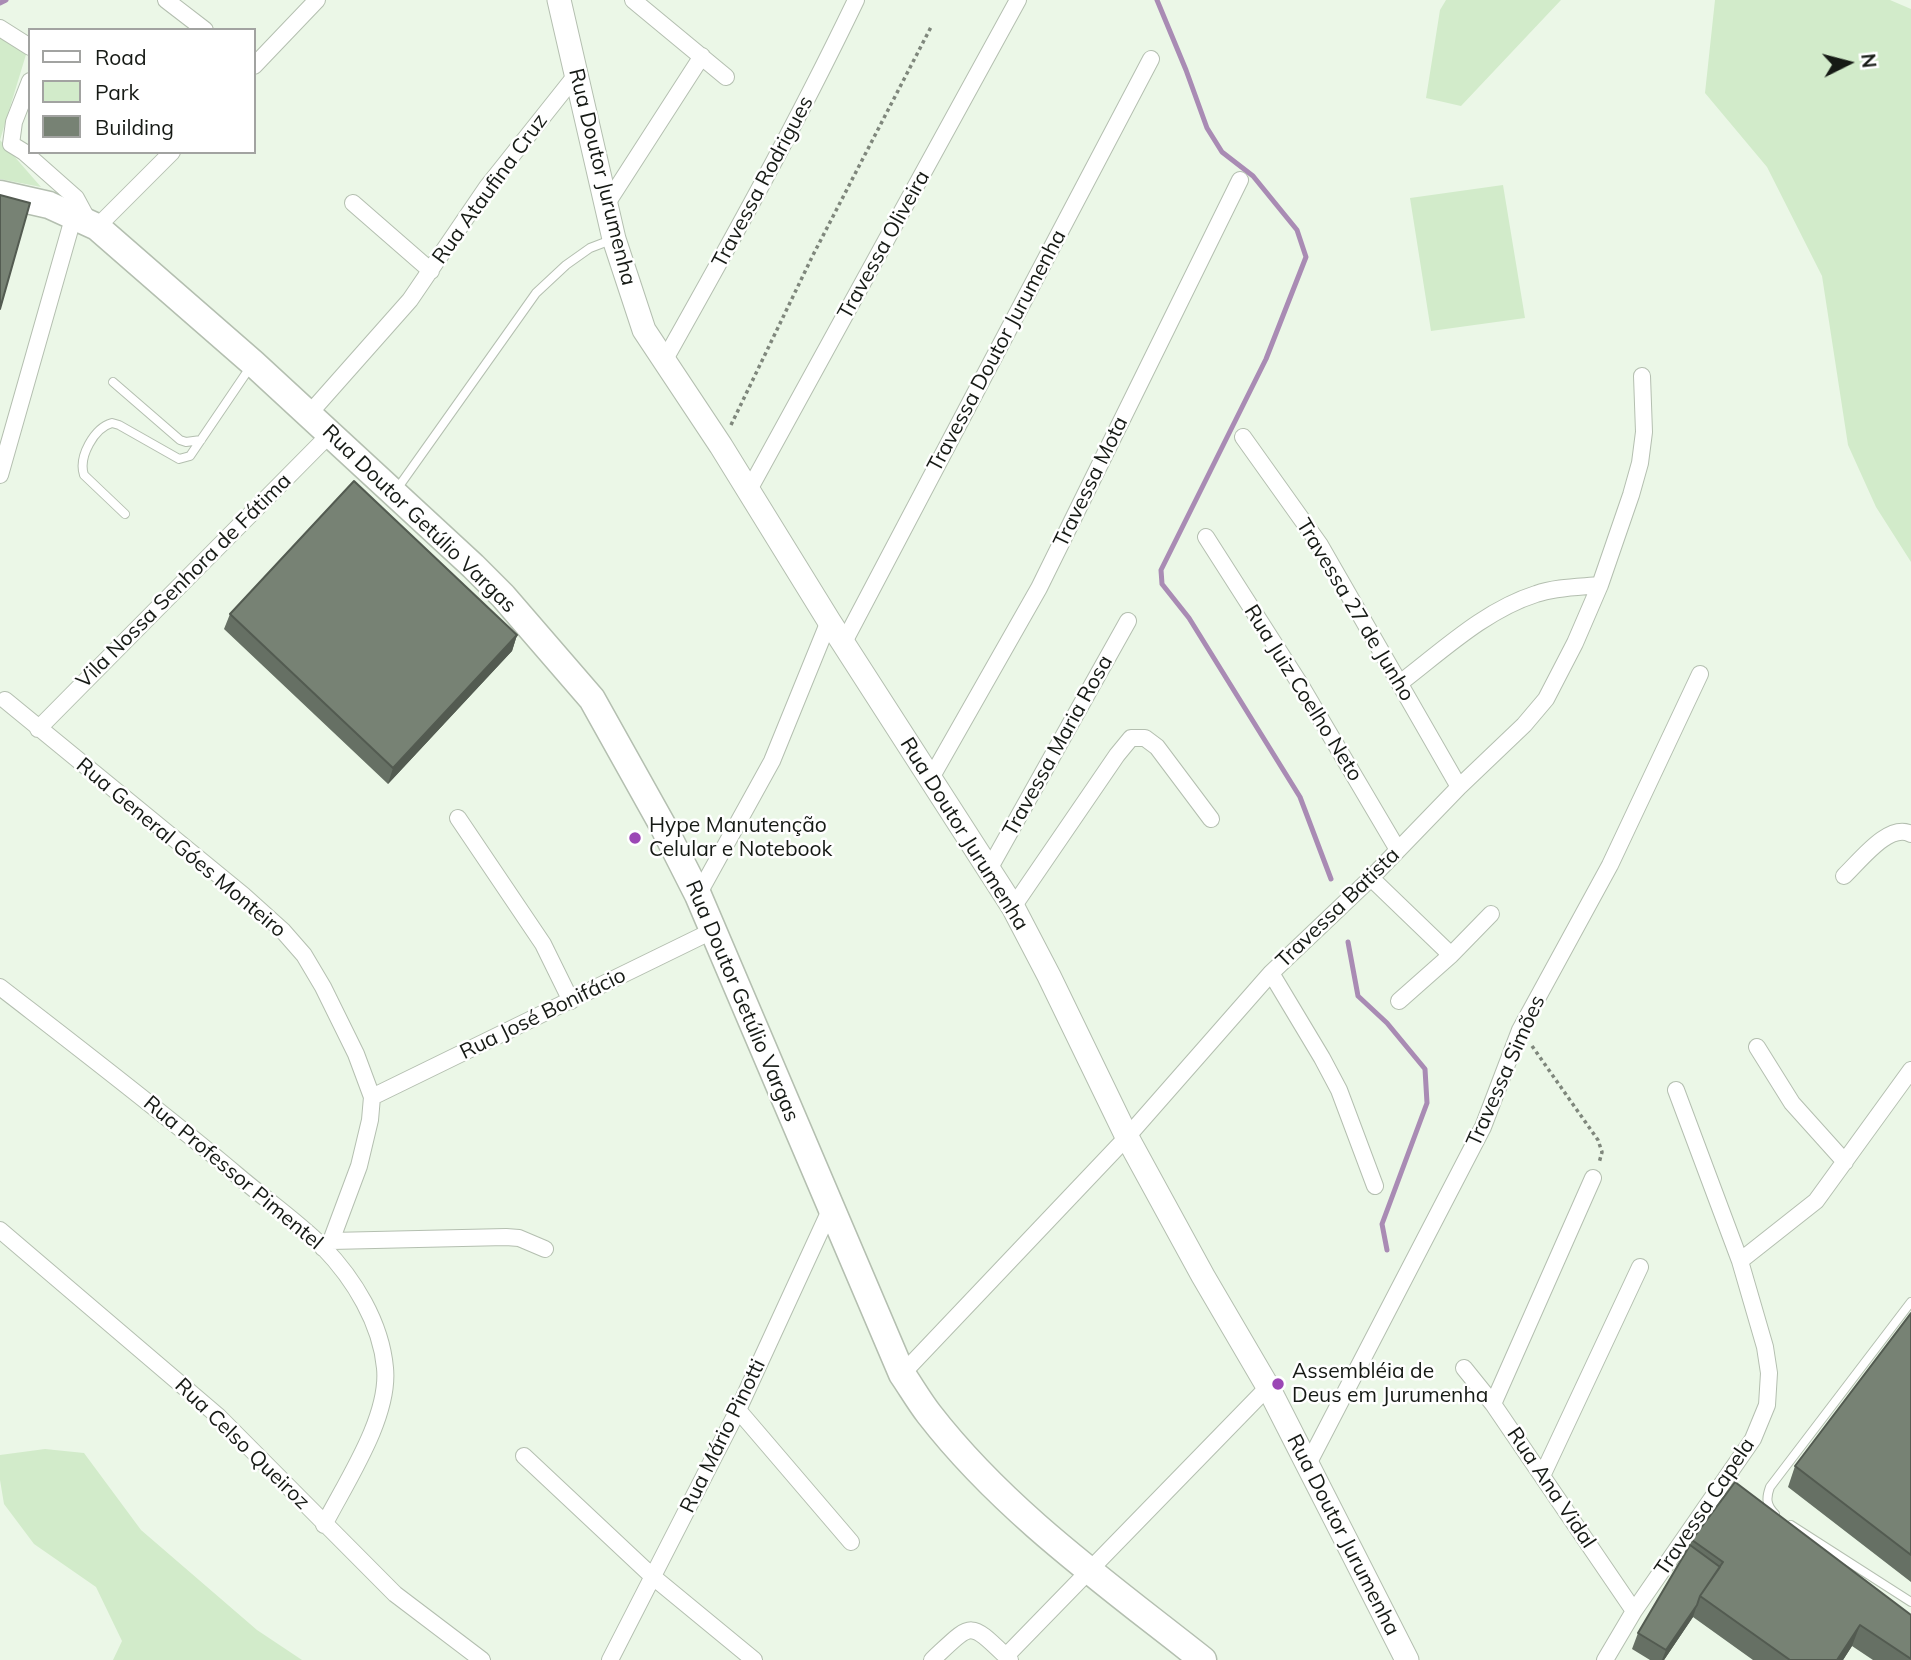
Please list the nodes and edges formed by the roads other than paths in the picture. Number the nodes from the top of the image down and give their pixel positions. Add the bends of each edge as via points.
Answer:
1 (166, 0) edge
2 (317, 0) edge
3 (559, 0) edge
4 (634, 0) edge
5 (856, 0) edge
6 (1018, 0) edge
7 (0, 28) edge
8 (202, 28) edge
9 (28, 46) edge
10 (702, 56) junction
11 (1151, 59) dead end
12 (256, 64) edge
13 (576, 75) junction
14 (726, 78) dead end
15 (28, 86) edge
16 (170, 154) edge
17 (1240, 180) dead end
18 (0, 194) edge
19 (353, 203) dead end
20 (606, 205) junction
21 (87, 221) junction
22 (614, 239) junction
23 (431, 271) junction
24 (664, 361) junction
25 (253, 363) junction
26 (1642, 376) dead end
27 (113, 382) dead end
28 (309, 414) junction
29 (330, 434) junction
30 (1243, 437) dead end
31 (201, 440) junction
32 (0, 475) edge
33 (749, 490) junction
34 (395, 492) junction
35 (125, 514) dead end
36 (1206, 537) dead end
37 (1600, 585) junction
38 (829, 621) junction
39 (1128, 621) dead end
40 (844, 644) junction
41 (1700, 674) dead end
42 (1400, 683) junction
43 (5, 700) dead end
44 (38, 729) junction
45 (931, 778) junction
46 (1459, 787) junction
47 (458, 818) dead end
48 (1211, 819) dead end
49 (1911, 834) edge
50 (1398, 850) junction
51 (988, 871) junction
52 (1844, 876) dead end
53 (1371, 878) junction
54 (698, 895) junction
55 (1013, 907) junction
56 (1491, 914) dead end
57 (714, 930) junction
58 (1451, 955) junction
59 (1271, 973) junction
60 (0, 987) edge
61 (571, 1001) junction
62 (1399, 1001) dead end
63 (1757, 1047) dead end
64 (1911, 1070) edge
65 (1676, 1090) dead end
66 (372, 1097) junction
67 (1127, 1137) junction
68 (1845, 1162) junction
69 (1593, 1178) road end
70 (1375, 1186) dead end
71 (831, 1208) junction
72 (0, 1230) edge
73 (327, 1244) junction
74 (545, 1249) dead end
75 (1740, 1261) junction
76 (1640, 1267) dead end
77 (1911, 1302) edge
78 (1464, 1368) dead end
79 (902, 1374) junction
80 (1268, 1387) junction
81 (1493, 1404) junction
82 (738, 1410) junction
83 (524, 1456) dead end
84 (1307, 1466) junction
85 (1542, 1476) junction
86 (324, 1525) junction
87 (851, 1542) dead end
88 (1089, 1570) junction
89 (652, 1576) junction
90 (1911, 1602) edge
91 (1634, 1611) junction
92 (1008, 1658) edge
93 (482, 1660) edge
94 (610, 1660) edge
95 (754, 1660) edge
96 (932, 1660) edge
97 (1203, 1660) edge
98 (1407, 1660) edge
99 (1605, 1660) edge

1 - 8 street
2 - 12 street
3 - 13 main road, Rua Doutor Jurumenha
4 - 10 street
5 - 24 street, Travessa Rodrigues via 819,78
6 - 33 street, Travessa Oliveira
7 - 9 street
10 - 14 street
10 - 20 street
11 - 40 street, Travessa Doutor Jurumenha
13 - 20 main road, Rua Doutor Jurumenha
13 - 23 street, Rua Ataufina Cruz via 487,187
15 - 21 street, Rua Doutor Getúlio Vargas via 11,144 76,198
16 - 21 street
17 - 45 street, Travessa Mota via 1039,588
18 - 21 main road, Rua Doutor Getúlio Vargas via 49,205
19 - 23 street, Rua Ataufina Cruz
20 - 22 main road, Rua Doutor Jurumenha
21 - 25 main road, Rua Doutor Getúlio Vargas
21 - 32 street
22 - 24 main road, Rua Doutor Jurumenha via 644,330
22 - 34 lane via 590,248 536,293
23 - 28 street, Rua Ataufina Cruz
24 - 33 main road, Rua Doutor Jurumenha
25 - 28 main road, Rua Doutor Getúlio Vargas
25 - 31 lane
26 - 37 street, Travessa Batista via 1640,463
27 - 31 lane via 180,440
28 - 29 main road, Rua Doutor Getúlio Vargas
29 - 34 main road, Rua Doutor Getúlio Vargas
29 - 44 street, Vila Nossa Senhora de Fátima
30 - 42 street, Travessa 27 de Junho via 1320,545
31 - 35 lane via 190,456 179,459 119,425 112,423 97,431 82,460 84,475
33 - 38 main road, Rua Doutor Jurumenha
34 - 54 main road, Rua Doutor Getúlio Vargas via 503,596 592,698
36 - 50 street, Rua Juiz Coelho Neto
37 - 42 street via 1555,589 1507,606
37 - 46 street, Travessa Batista via 1546,699
38 - 40 main road, Rua Doutor Jurumenha
38 - 54 street via 772,761
39 - 51 street, Travessa Maria Rosa
40 - 45 main road, Rua Doutor Jurumenha
41 - 84 street, Travessa Simões via 1610,864 1520,1030 1483,1127
42 - 46 street, Travessa 27 de Junho
43 - 44 street, Rua General Góes Monteiro
44 - 66 street, Rua General Góes Monteiro via 283,932 323,987
45 - 51 main road, Rua Doutor Jurumenha
46 - 50 street, Travessa Batista
47 - 61 street via 542,944
48 - 55 street via 1157,747 1145,738 1132,737
49 - 52 street via 1894,831
50 - 53 street, Travessa Batista
51 - 55 main road, Rua Doutor Jurumenha
53 - 58 street
53 - 59 street, Travessa Batista
54 - 57 main road, Rua Doutor Getúlio Vargas
55 - 67 main road, Rua Doutor Jurumenha
56 - 58 street
57 - 61 street, Rua José Bonifácio
57 - 71 main road, Rua Doutor Getúlio Vargas
58 - 62 street
59 - 67 street, Travessa Batista
59 - 70 street via 1339,1090
60 - 73 street, Rua Professor Pimentel
61 - 66 street, Rua José Bonifácio
63 - 68 street via 1792,1103
64 - 68 street
65 - 75 street, Travessa Capela
66 - 73 street, Rua General Góes Monteiro via 359,1166
67 - 79 street, Travessa Batista
67 - 80 main road, Rua Doutor Jurumenha
68 - 75 street via 1816,1200
69 - 81 street
71 - 79 main road, Rua Doutor Getúlio Vargas
71 - 82 street, Rua Mário Pinotti
72 - 86 street, Rua Celso Queiroz via 218,1416
73 - 74 street via 506,1237
73 - 86 street, Rua Professor Pimentel via 369,1309 385,1369 382,1402 370,1434
75 - 91 street, Travessa Capela via 1765,1347 1767,1405 1753,1440
76 - 85 street
77 - 90 lane via 1766,1497 1778,1517
78 - 81 street, Rua Ana Vidal
79 - 88 main road, Rua Doutor Getúlio Vargas via 966,1457
80 - 84 main road, Rua Doutor Jurumenha
80 - 88 street
81 - 85 street, Rua Ana Vidal
82 - 87 street
82 - 89 street, Rua Mário Pinotti
83 - 89 street
84 - 98 main road, Rua Doutor Jurumenha
85 - 91 street, Rua Ana Vidal
86 - 93 street, Rua Celso Queiroz via 396,1594
88 - 92 street
88 - 97 main road, Rua Doutor Getúlio Vargas
89 - 94 street, Rua Mário Pinotti
89 - 95 street
91 - 99 street, Travessa Capela
92 - 96 street via 985,1635 970,1629

